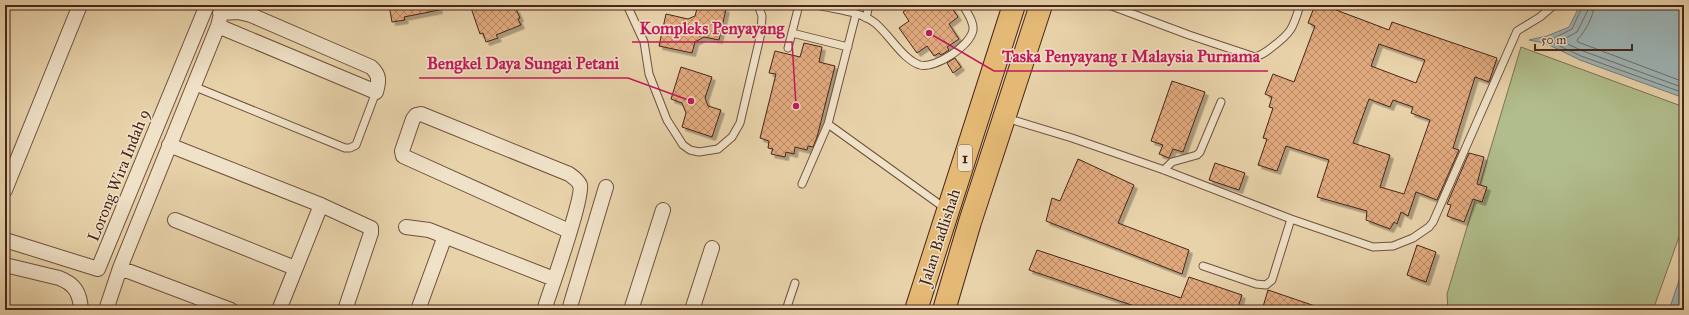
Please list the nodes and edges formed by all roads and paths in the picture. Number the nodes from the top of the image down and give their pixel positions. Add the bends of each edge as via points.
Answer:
1 (80, 5) edge
2 (207, 5) edge
3 (627, 5) edge
4 (758, 5) edge
5 (799, 5) edge
6 (817, 5) edge
7 (869, 5) edge
8 (963, 5) edge
9 (1014, 5) edge
10 (1041, 5) edge
11 (1109, 5) edge
12 (1300, 5) edge
13 (1554, 5) edge
14 (856, 14) junction
15 (218, 15) edge
16 (866, 18) junction
17 (792, 33) junction
18 (848, 47) junction
19 (788, 48) dead end
20 (193, 86) junction
21 (376, 92) junction
22 (1221, 102) dead end
23 (1004, 118) junction
24 (828, 124) junction
25 (169, 145) junction
26 (1164, 170) junction
27 (802, 184) dead end
28 (606, 187) dead end
29 (5, 190) edge
30 (321, 205) junction
31 (663, 210) dead end
32 (948, 210) junction
33 (175, 220) dead end
34 (1291, 220) junction
35 (406, 227) dead end
36 (569, 231) junction
37 (445, 236) junction
38 (5, 240) edge
39 (712, 248) dead end
40 (5, 265) edge
41 (1203, 266) dead end
42 (295, 268) junction
43 (98, 269) junction
44 (118, 272) junction
45 (554, 280) junction
46 (796, 283) dead end
47 (81, 310) edge
48 (106, 310) edge
49 (231, 310) edge
50 (279, 310) edge
51 (345, 310) edge
52 (418, 310) edge
53 (544, 310) edge
54 (569, 310) edge
55 (631, 310) edge
56 (692, 310) edge
57 (786, 310) edge
58 (916, 310) edge
59 (944, 310) edge

1 - 29 street
2 - 43 street, Lorong Wira Indah 9
3 - 4 lane via 644,42 649,74 667,120 683,145 699,152 718,149 732,137 740,123 762,33 762,16
5 - 17 lane
6 - 14 lane
7 - 16 lane
8 - 16 lane via 972,21 971,35 963,46 937,64 931,65 920,65 910,59 880,27
9 - 32 main road, Jalan Badlishah / 1
10 - 23 main road, Jalan Badlishah / 1
11 - 12 lane via 1255,57 1287,36
13 - 34 lane via 1517,31 1429,227 1393,246 1379,247
14 - 16 lane
14 - 18 lane
15 - 20 street
15 - 21 street
15 - 21 street via 243,12 371,67 377,73 379,81
17 - 18 lane
17 - 19 lane
18 - 24 lane
20 - 21 lane via 346,148 356,145
20 - 25 street
22 - 26 lane via 1200,152 1172,162
23 - 26 lane
23 - 59 main road, Jalan Badlishah / 1
24 - 27 lane
24 - 32 lane
25 - 30 street
25 - 44 street
26 - 34 lane
28 - 54 street
30 - 42 street
30 - 51 street via 371,228
31 - 55 street
32 - 58 main road, Jalan Badlishah / 1
33 - 42 street
34 - 41 lane via 1272,280 1266,285
35 - 37 street via 429,230
36 - 36 street via 403,156 402,151 413,119 421,114 576,179 580,185 580,193
36 - 45 street
37 - 45 street
37 - 52 street
38 - 43 street
39 - 56 street
40 - 47 street via 67,281 79,294
42 - 50 street
43 - 44 street
44 - 48 street
44 - 49 street
45 - 53 street
46 - 57 lane

